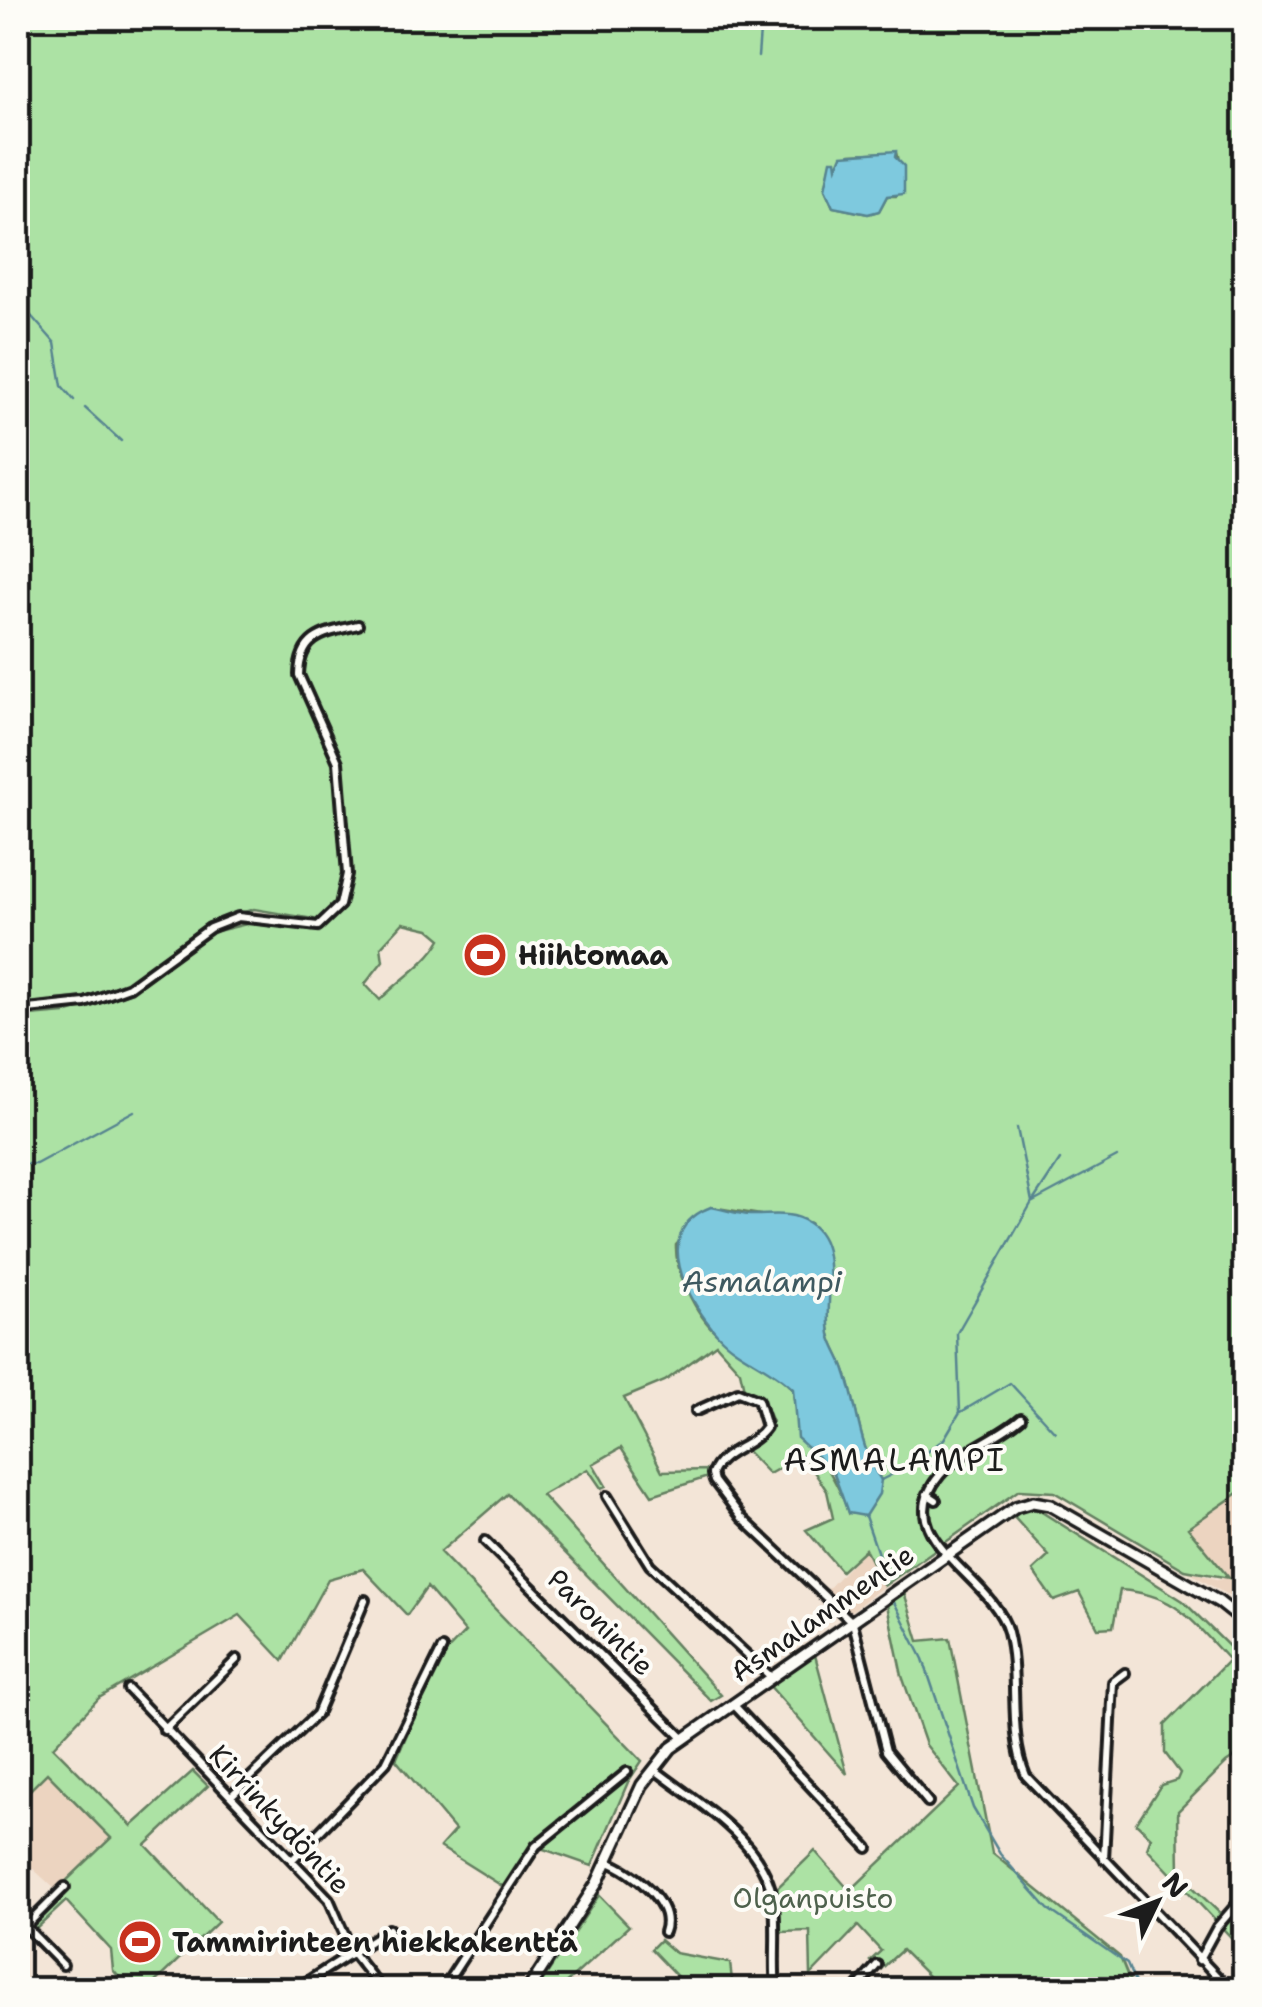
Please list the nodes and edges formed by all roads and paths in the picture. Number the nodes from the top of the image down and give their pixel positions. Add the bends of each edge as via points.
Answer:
1 (358, 625) dead end
2 (18, 1010) edge
3 (696, 1411) dead end
4 (1021, 1418) dead end
5 (927, 1494) junction
6 (608, 1496) dead end
7 (936, 1500) dead end
8 (485, 1541) dead end
9 (946, 1554) junction
10 (365, 1600) dead end
11 (1244, 1622) edge
12 (853, 1623) junction
13 (442, 1648) dead end
14 (237, 1658) dead end
15 (1125, 1673) dead end
16 (770, 1677) junction
17 (128, 1689) dead end
18 (732, 1703) junction
19 (164, 1730) junction
20 (682, 1737) junction
21 (653, 1769) junction
22 (626, 1772) dead end
23 (231, 1796) junction
24 (928, 1802) dead end
25 (868, 1848) dead end
26 (293, 1859) junction
27 (1104, 1860) junction
28 (608, 1862) junction
29 (65, 1888) dead end
30 (1244, 1896) edge
31 (25, 1926) junction
32 (389, 1929) dead end
33 (664, 1932) dead end
34 (18, 1934) edge
35 (352, 1952) junction
36 (1199, 1960) junction
37 (63, 1965) dead end
38 (877, 1965) dead end
39 (294, 1990) edge
40 (382, 1990) edge
41 (442, 1990) edge
42 (528, 1990) edge
43 (776, 1990) edge
44 (855, 1990) edge
45 (1230, 1990) edge

1 - 2 street via 318,634 306,642 299,661 338,762 347,874 340,904 318,926 238,917 210,928 129,988 85,1003
3 - 12 street via 738,1392 758,1400 766,1427 719,1460 714,1481 742,1518
4 - 5 street via 946,1469
5 - 7 street
5 - 9 street via 925,1524
6 - 16 street via 650,1565
8 - 20 street, Paronintie
9 - 11 street, Asmalammentie via 1006,1513 1042,1502
9 - 12 street, Asmalammentie
9 - 27 street via 986,1591 1008,1633 1018,1755 1026,1776
10 - 23 street via 316,1714
12 - 16 street, Asmalammentie
12 - 24 street via 886,1751
13 - 26 street via 386,1764
14 - 19 street
15 - 27 street via 1113,1682
16 - 18 street, Asmalammentie
17 - 19 street, Kirrinkydöntie
18 - 20 street, Asmalammentie
18 - 25 street
19 - 23 street, Kirrinkydöntie
20 - 21 street, Asmalammentie
21 - 28 street, Asmalammentie
21 - 43 street via 725,1825 762,1866 774,1901
22 - 41 street via 536,1846
23 - 26 street, Kirrinkydöntie
26 - 35 street, Kirrinkydöntie via 329,1898
27 - 36 street
28 - 33 street via 627,1871 664,1909
28 - 42 street, Asmalammentie
29 - 31 street
30 - 36 street
31 - 34 street
31 - 37 street
32 - 35 street
35 - 39 street
35 - 40 street, Kirrinkydöntie
36 - 45 street
38 - 44 street

